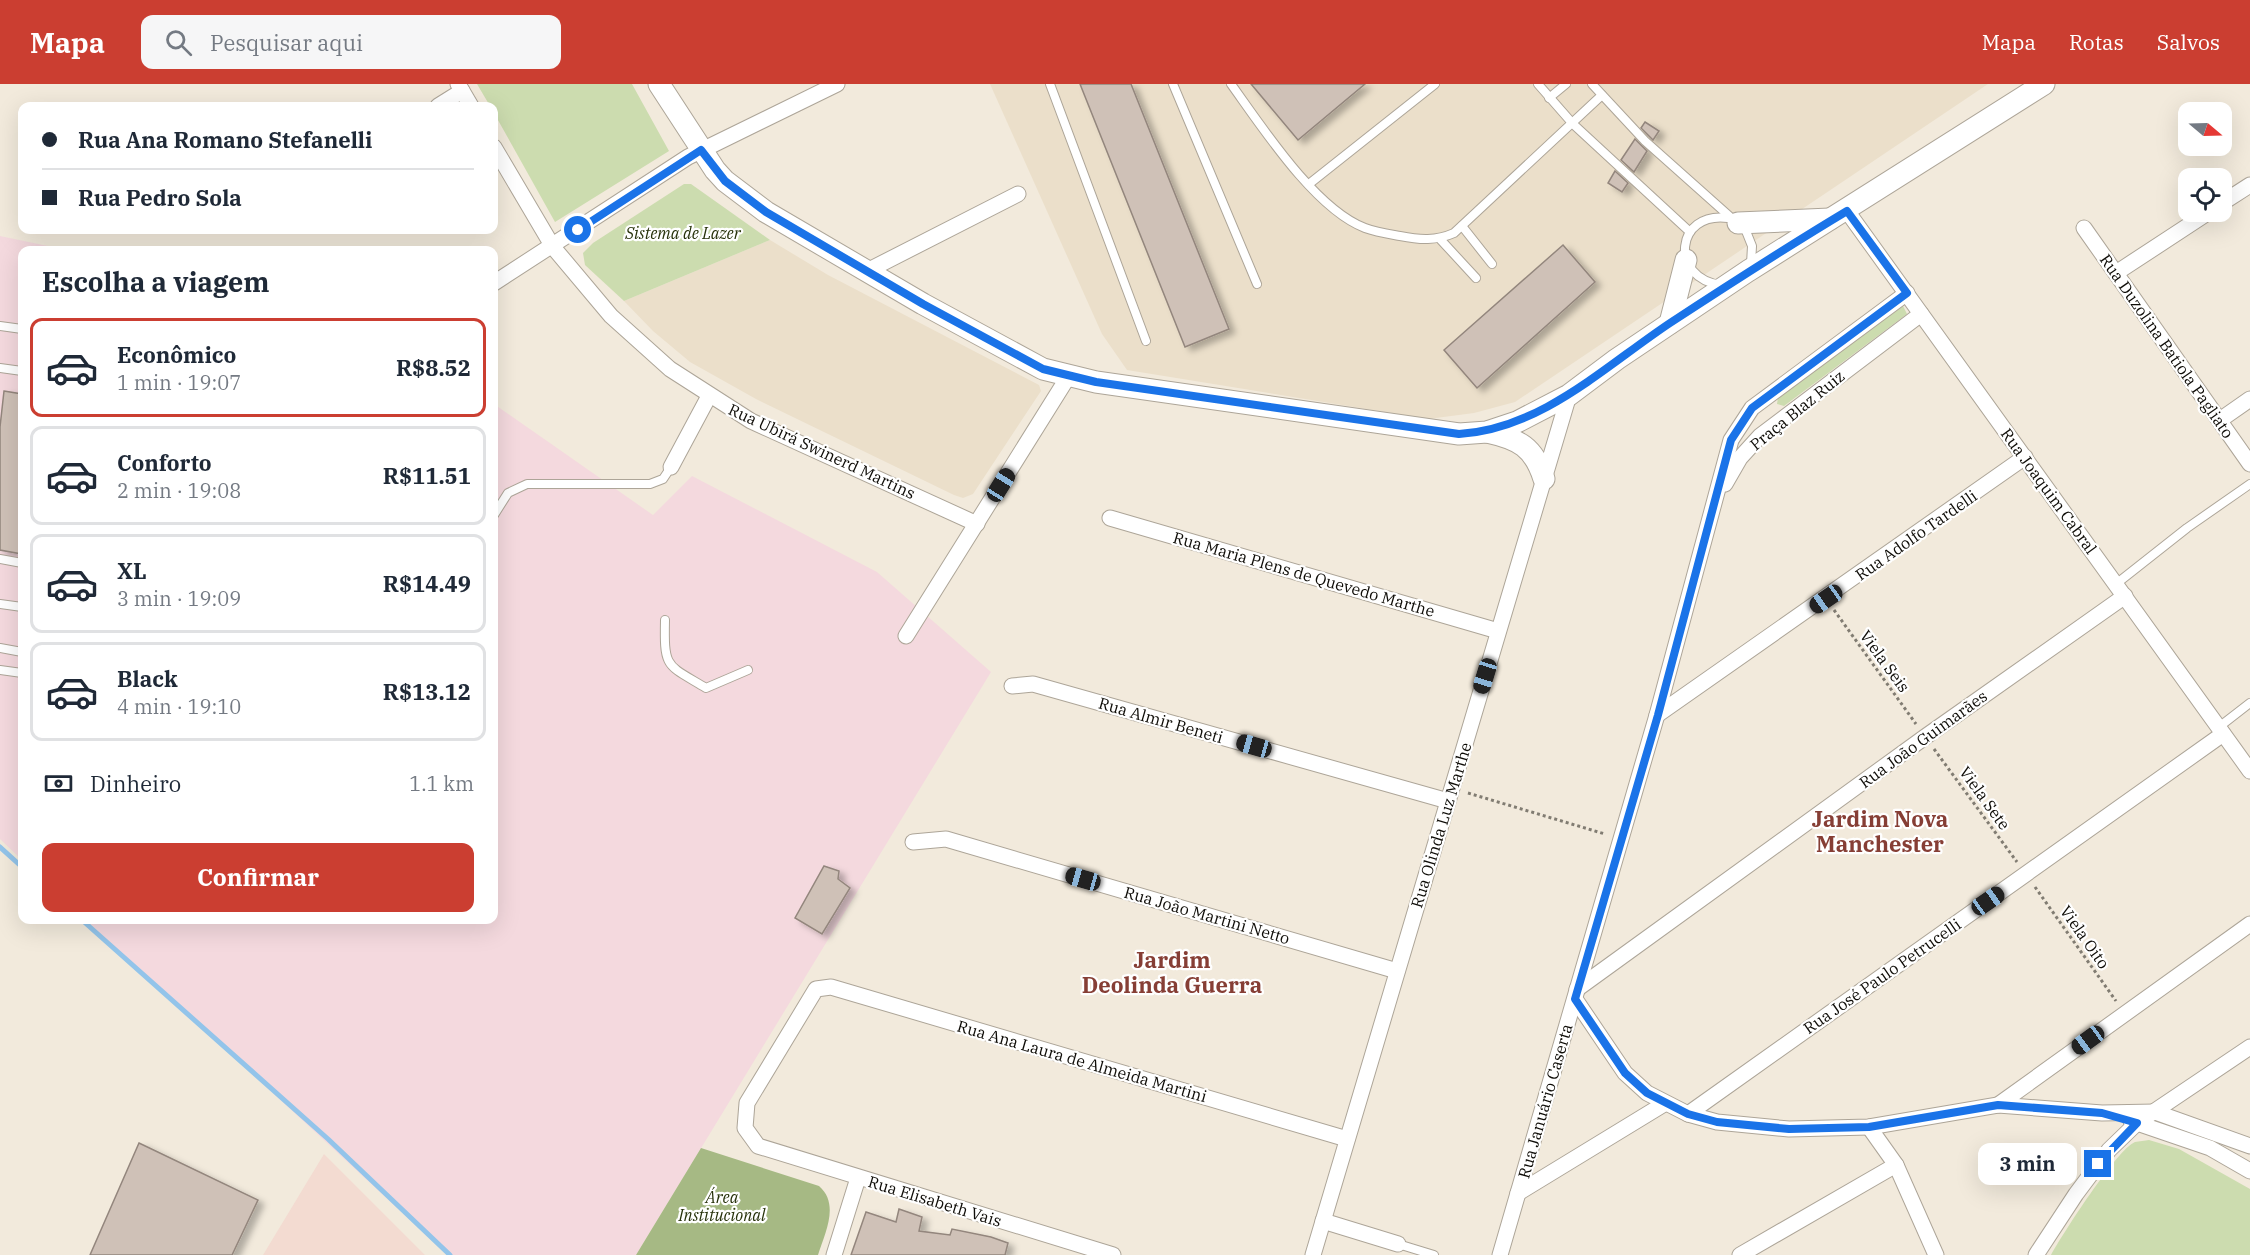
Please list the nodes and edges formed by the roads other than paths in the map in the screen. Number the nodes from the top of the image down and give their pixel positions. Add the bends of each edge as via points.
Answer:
1 (659, 84) edge
2 (837, 84) edge
3 (1050, 84) edge
4 (1173, 84) edge
5 (1231, 84) edge
6 (1435, 84) edge
7 (1538, 84) edge
8 (1566, 84) edge
9 (1592, 84) edge
10 (2044, 84) edge
11 (460, 88) edge
12 (1602, 95) junction
13 (1549, 98) junction
14 (443, 102) edge
15 (469, 102) edge
16 (1573, 124) junction
17 (701, 150) junction
18 (498, 154) edge
19 (1310, 184) junction
20 (2250, 185) edge
21 (1018, 194) dead end
22 (2232, 197) edge
23 (1840, 215) junction
24 (1733, 221) junction
25 (2194, 222) edge
26 (1462, 226) junction
27 (2084, 228) dead end
28 (1690, 232) junction
29 (1440, 240) junction
30 (553, 247) junction
31 (1686, 260) junction
32 (1492, 264) dead end
33 (867, 270) junction
34 (1748, 271) junction
35 (2116, 273) junction
36 (1476, 278) dead end
37 (498, 281) edge
38 (1257, 284) dead end
39 (1726, 286) junction
40 (1907, 293) junction
41 (1922, 314) junction
42 (1670, 323) junction
43 (0, 326) edge
44 (18, 328) edge
45 (1146, 341) dead end
46 (0, 368) edge
47 (18, 370) edge
48 (1068, 377) junction
49 (1569, 395) junction
50 (709, 396) junction
51 (2250, 399) edge
52 (2220, 420) junction
53 (1487, 432) junction
54 (2025, 457) junction
55 (2250, 464) edge
56 (671, 467) joint
57 (1544, 479) junction
58 (2250, 484) edge
59 (1717, 497) junction
60 (498, 509) edge
61 (1110, 518) dead end
62 (977, 524) junction
63 (0, 559) edge
64 (18, 562) edge
65 (2120, 590) junction
66 (0, 604) edge
67 (18, 606) edge
68 (665, 620) dead end
69 (1498, 631) junction
70 (906, 636) dead end
71 (0, 648) edge
72 (18, 651) edge
73 (0, 670) edge
74 (748, 670) dead end
75 (18, 672) edge
76 (1012, 686) dead end
77 (2250, 703) edge
78 (1658, 715) junction
79 (2221, 731) junction
80 (2250, 771) edge
81 (1450, 794) junction
82 (913, 842) dead end
83 (2250, 924) edge
84 (1397, 971) junction
85 (1576, 994) junction
86 (2250, 1047) edge
87 (1664, 1104) junction
88 (1998, 1105) junction
89 (2155, 1112) junction
90 (2102, 1113) junction
91 (1688, 1114) junction
92 (2137, 1123) junction
93 (1869, 1127) junction
94 (1347, 1139) junction
95 (758, 1146) joint
96 (2250, 1146) edge
97 (1896, 1165) junction
98 (2250, 1171) edge
99 (858, 1178) junction
100 (1518, 1193) junction
101 (1323, 1221) junction
102 (1398, 1244) joint
103 (834, 1255) edge
104 (1113, 1255) edge
105 (1312, 1255) edge
106 (1434, 1255) edge
107 (1500, 1255) edge
108 (1740, 1255) edge
109 (1936, 1255) edge
110 (2036, 1255) edge

1 - 17 street
2 - 17 street
3 - 45 lane
4 - 38 lane
5 - 19 lane
6 - 19 lane
7 - 13 lane
8 - 13 lane
9 - 12 lane
10 - 23 street
11 - 14 street
11 - 15 street
12 - 16 lane
12 - 24 lane via 1645,141
13 - 16 lane
16 - 26 lane
16 - 28 lane
17 - 30 street
17 - 33 street via 725,181 742,195
18 - 30 street, Rua Ubirá Swinerd Martins
19 - 29 lane via 1332,208 1365,228 1417,240
20 - 22 street
21 - 33 street
23 - 24 street
23 - 34 street
23 - 40 street, Rua Joaquim Cabral
24 - 28 lane via 1706,219
24 - 34 lane via 1746,231 1752,246
25 - 35 street
26 - 29 lane
26 - 32 lane
27 - 35 street, Rua Duzolina Batiola Pagliato
28 - 31 lane via 1685,242
29 - 36 lane
30 - 37 street
30 - 50 street, Rua Ubirá Swinerd Martins via 611,316 670,369
31 - 39 lane via 1701,280
31 - 42 street
33 - 48 street via 1043,369
34 - 39 street
35 - 52 street, Rua Duzolina Batiola Pagliato
39 - 42 street
40 - 41 street, Rua Joaquim Cabral
40 - 59 street, Praça Blaz Ruiz via 1752,408 1731,440
41 - 54 street, Rua Joaquim Cabral
41 - 59 street, Praça Blaz Ruiz via 1760,436 1740,458
42 - 49 street
43 - 44 lane
46 - 47 lane
48 - 53 street via 1436,431
48 - 62 street
49 - 53 street via 1517,422
49 - 57 street, Rua Olinda Luz Marthe
50 - 56 street
50 - 62 street, Rua Ubirá Swinerd Martins via 751,421
51 - 52 street
52 - 55 street, Rua Duzolina Batiola Pagliato
53 - 57 street via 1525,446 1534,455
54 - 65 street, Rua Joaquim Cabral
54 - 78 street, Rua Adolfo Tardelli
56 - 60 lane via 663,479 650,484 527,484 508,494
57 - 69 street, Rua Olinda Luz Marthe
58 - 65 lane, Rua João Guimarães via 2187,528
59 - 78 street, Rua Januário Caserta
61 - 69 street, Rua Maria Plens de Quevedo Marthe
62 - 70 street
63 - 64 lane
65 - 79 street, Rua Joaquim Cabral
65 - 85 street, Rua João Guimarães
66 - 67 lane
68 - 74 lane via 666,660 706,688
69 - 81 street, Rua Olinda Luz Marthe
71 - 72 lane
73 - 75 lane
76 - 81 street, Rua Almir Beneti via 1033,684
77 - 79 lane
78 - 85 street, Rua Januário Caserta
79 - 80 street, Rua Joaquim Cabral
79 - 91 street, Rua José Paulo Petrucelli
81 - 84 street, Rua Olinda Luz Marthe
82 - 84 street, Rua João Martini Netto via 946,839
83 - 88 street
84 - 94 street, Rua Olinda Luz Marthe
85 - 87 street via 1625,1073
85 - 100 street, Rua Januário Caserta
86 - 89 street
87 - 91 street
87 - 100 street
88 - 90 street
88 - 93 street
89 - 90 street
89 - 92 street
89 - 96 street
90 - 92 street
91 - 93 street via 1717,1122 1789,1129
92 - 98 street via 2210,1148
92 - 110 street via 2109,1150
93 - 97 street
94 - 95 street, Rua Ana Laura de Almeida Martini via 831,987 816,989 747,1103 746,1128
94 - 101 street, Rua Olinda Luz Marthe
95 - 99 street, Rua Elisabeth Vais
97 - 108 street
97 - 109 street
99 - 103 street
99 - 104 street, Rua Elisabeth Vais
100 - 107 street, Rua Januário Caserta
101 - 102 street
101 - 105 street, Rua Olinda Luz Marthe
102 - 106 lane

